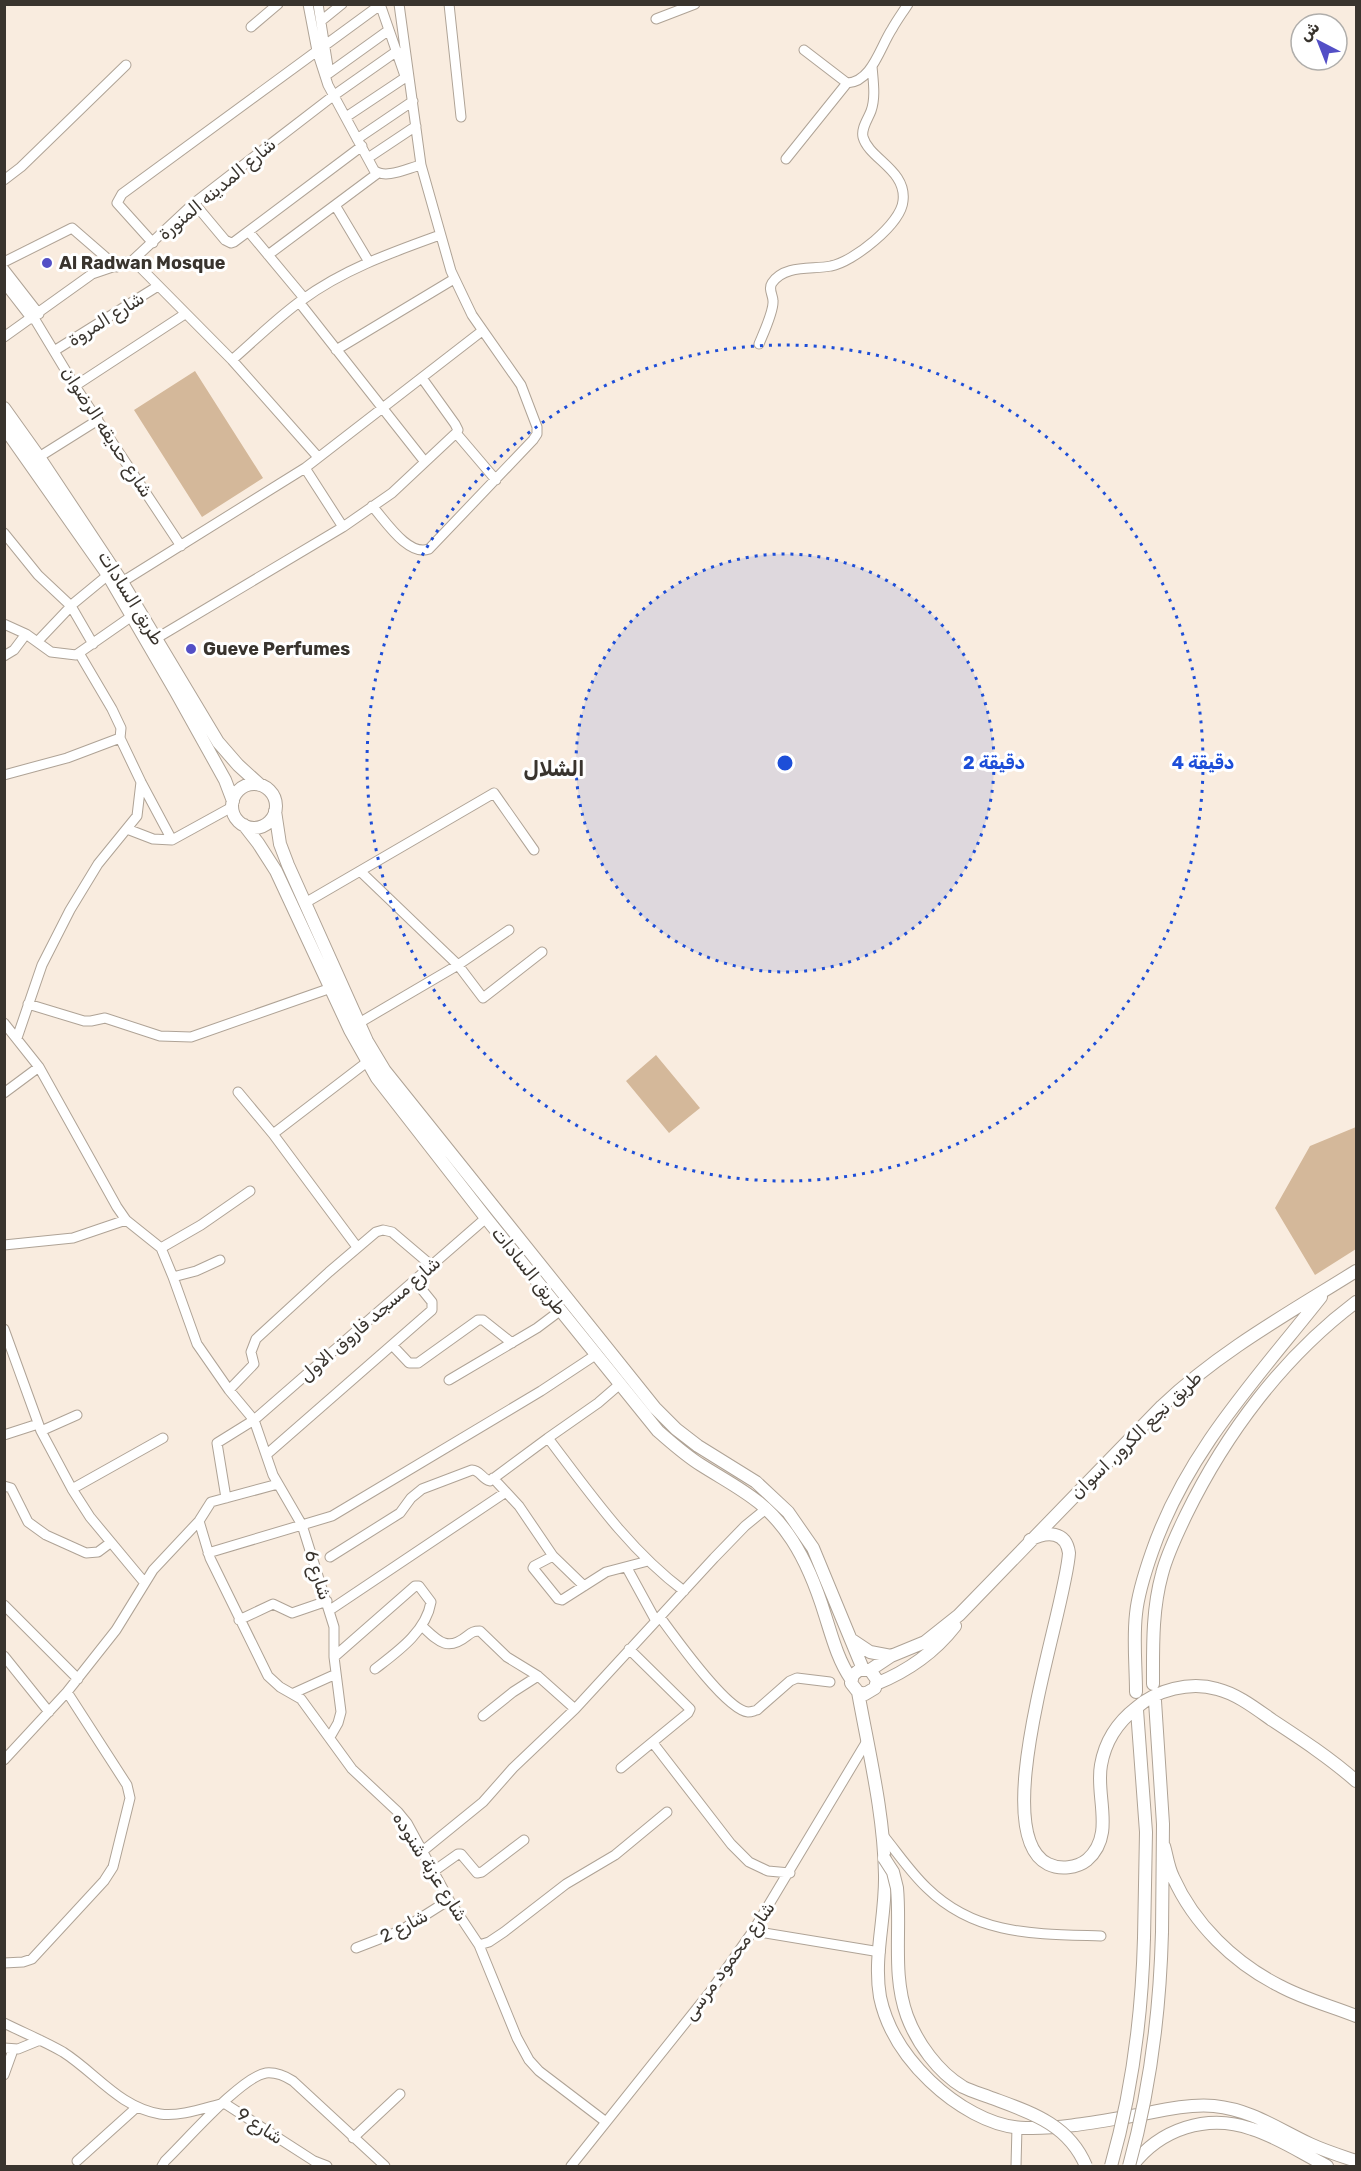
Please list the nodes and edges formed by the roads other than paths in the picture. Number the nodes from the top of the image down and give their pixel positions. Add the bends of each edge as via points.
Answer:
1 (278, 4) edge
2 (308, 4) edge
3 (318, 4) edge
4 (342, 4) edge
5 (399, 4) edge
6 (449, 4) edge
7 (695, 4) edge
8 (908, 4) edge
9 (380, 5) edge
10 (682, 7) edge
11 (656, 20) dead end
12 (321, 21) junction
13 (251, 27) dead end
14 (389, 30) junction
15 (320, 49) junction
16 (804, 50) dead end
17 (397, 51) junction
18 (126, 64) dead end
19 (872, 66) junction
20 (327, 74) junction
21 (406, 77) junction
22 (847, 83) junction
23 (333, 96) junction
24 (412, 97) junction
25 (346, 117) junction
26 (461, 117) dead end
27 (416, 126) junction
28 (359, 143) junction
29 (368, 158) junction
30 (786, 159) dead end
31 (422, 165) junction
32 (378, 173) junction
33 (4, 180) edge
34 (194, 203) junction
35 (335, 205) junction
36 (249, 232) junction
37 (441, 235) junction
38 (153, 243) junction
39 (268, 255) junction
40 (133, 260) junction
41 (4, 262) edge
42 (369, 262) junction
43 (117, 267) junction
44 (4, 269) edge
45 (454, 279) junction
46 (4, 283) edge
47 (158, 286) junction
48 (301, 300) junction
49 (185, 314) junction
50 (35, 317) junction
51 (482, 331) junction
52 (4, 337) edge
53 (759, 344) dead end
54 (336, 350) junction
55 (54, 351) junction
56 (231, 360) junction
57 (422, 378) junction
58 (75, 386) junction
59 (381, 407) junction
60 (4, 408) edge
61 (98, 420) junction
62 (4, 428) edge
63 (456, 433) junction
64 (39, 457) junction
65 (318, 457) junction
66 (425, 462) junction
67 (305, 468) junction
68 (496, 480) junction
69 (372, 506) junction
70 (343, 527) junction
71 (4, 533) edge
72 (181, 546) junction
73 (108, 575) junction
74 (122, 582) junction
75 (71, 606) junction
76 (132, 616) junction
77 (4, 624) edge
78 (26, 634) junction
79 (157, 638) junction
80 (37, 642) junction
81 (93, 644) junction
82 (79, 653) junction
83 (4, 656) edge
84 (120, 738) junction
85 (4, 775) edge
86 (141, 782) junction
87 (260, 785) junction
88 (232, 804) junction
89 (275, 811) junction
90 (243, 825) junction
91 (127, 829) junction
92 (172, 840) junction
93 (534, 850) dead end
94 (360, 872) junction
95 (305, 903) junction
96 (509, 930) dead end
97 (542, 952) dead end
98 (458, 965) junction
99 (331, 988) junction
100 (28, 1004) junction
101 (4, 1023) edge
102 (359, 1023) junction
103 (16, 1038) junction
104 (367, 1062) junction
105 (39, 1067) junction
106 (238, 1092) dead end
107 (4, 1093) edge
108 (273, 1134) junction
109 (250, 1191) dead end
110 (486, 1218) junction
111 (126, 1220) junction
112 (4, 1245) edge
113 (161, 1248) junction
114 (357, 1248) junction
115 (220, 1260) dead end
116 (432, 1266) junction
117 (1356, 1270) edge
118 (173, 1277) junction
119 (415, 1281) junction
120 (1327, 1289) junction
121 (1355, 1303) edge
122 (561, 1310) junction
123 (4, 1329) edge
124 (512, 1343) junction
125 (392, 1345) junction
126 (597, 1354) junction
127 (449, 1380) dead end
128 (620, 1384) junction
129 (230, 1390) junction
130 (77, 1415) dead end
131 (254, 1420) junction
132 (40, 1428) junction
133 (4, 1435) edge
134 (163, 1438) dead end
135 (548, 1438) junction
136 (266, 1455) junction
137 (493, 1478) junction
138 (278, 1484) junction
139 (4, 1486) edge
140 (72, 1489) junction
141 (506, 1492) junction
142 (226, 1498) junction
143 (767, 1508) junction
144 (200, 1521) junction
145 (302, 1525) junction
146 (1030, 1540) junction
147 (110, 1543) junction
148 (208, 1553) junction
149 (553, 1556) junction
150 (330, 1557) dead end
151 (648, 1561) junction
152 (627, 1568) junction
153 (144, 1582) junction
154 (584, 1586) junction
155 (684, 1591) junction
156 (4, 1605) edge
157 (328, 1606) junction
158 (967, 1607) junction
159 (658, 1619) junction
160 (239, 1620) junction
161 (422, 1626) junction
162 (852, 1640) junction
163 (629, 1649) junction
164 (4, 1656) edge
165 (891, 1656) junction
166 (334, 1657) junction
167 (375, 1669) dead end
168 (866, 1669) junction
169 (336, 1674) junction
170 (538, 1676) junction
171 (78, 1679) junction
172 (852, 1679) junction
173 (830, 1682) dead end
174 (876, 1684) junction
175 (1153, 1684) dead end
176 (67, 1692) junction
177 (858, 1692) junction
178 (1136, 1692) dead end
179 (294, 1693) junction
180 (1155, 1701) dead end
181 (575, 1709) junction
182 (1137, 1710) dead end
183 (49, 1712) junction
184 (483, 1716) dead end
185 (330, 1737) junction
186 (867, 1741) junction
187 (652, 1743) junction
188 (4, 1760) edge
189 (621, 1768) dead end
190 (1356, 1781) edge
191 (667, 1812) dead end
192 (882, 1834) junction
193 (524, 1840) dead end
194 (1164, 1846) junction
195 (424, 1850) junction
196 (884, 1858) junction
197 (434, 1871) junction
198 (790, 1873) junction
199 (449, 1900) junction
200 (753, 1931) junction
201 (1101, 1936) dead end
202 (479, 1945) junction
203 (356, 1948) dead end
204 (880, 1952) junction
205 (4, 1963) edge
206 (1356, 2016) edge
207 (4, 2023) edge
208 (40, 2040) junction
209 (9, 2049) edge
210 (4, 2075) edge
211 (400, 2094) dead end
212 (224, 2103) junction
213 (137, 2107) junction
214 (606, 2122) junction
215 (1017, 2127) junction
216 (353, 2138) junction
217 (77, 2161) dead end
218 (1356, 2161) edge
219 (311, 2164) edge
220 (162, 2166) edge
221 (327, 2166) edge
222 (385, 2166) edge
223 (571, 2166) edge
224 (1016, 2166) edge
225 (1086, 2166) edge
226 (1111, 2166) edge
227 (1131, 2166) edge
228 (1327, 2166) edge

1 - 13 street
2 - 15 street
3 - 12 street
4 - 12 street
5 - 24 street
6 - 26 street
7 - 10 street
8 - 19 street
9 - 14 street
9 - 15 street
10 - 11 street
12 - 15 street
14 - 17 street
14 - 20 street
15 - 20 street
15 - 38 street via 122,194 117,203
16 - 22 street
17 - 21 street
17 - 23 street, شارع المدينه المنورة
18 - 33 street
19 - 22 street via 860,79
19 - 53 street via 873,103 864,138 901,183 900,212 885,232 841,263 796,269 772,283 773,303
20 - 23 street
21 - 24 street
21 - 25 street
22 - 30 street
23 - 25 street
23 - 34 street, شارع المدينه المنورة
24 - 27 street
24 - 28 street
25 - 28 street
27 - 29 street
27 - 31 street
28 - 29 street
28 - 36 street
29 - 32 street
31 - 32 street via 386,175
31 - 37 street
32 - 35 street
34 - 36 street via 228,242
34 - 38 street, شارع المدينه المنورة
35 - 39 street
35 - 42 street
36 - 39 street
37 - 42 street
37 - 45 street
38 - 40 street, شارع المدينه المنورة
39 - 48 street
40 - 43 street, شارع المدينه المنورة
40 - 47 street
41 - 43 street via 72,228
42 - 48 street
43 - 50 street, شارع المدينه المنورة via 92,274
44 - 50 street
45 - 51 street
45 - 54 street
46 - 50 street
47 - 49 street
47 - 55 street, شارع المروة
48 - 54 street
48 - 56 street
49 - 56 street
49 - 58 street
50 - 52 street, شارع المدينه المنورة
50 - 55 street, شارع حديقه الرضوان
51 - 57 street
51 - 68 street via 521,386 537,427 533,440
54 - 59 street
55 - 58 street, شارع حديقه الرضوان
56 - 65 street
57 - 59 street
57 - 63 street via 455,424
58 - 61 street, شارع حديقه الرضوان
59 - 65 street
59 - 66 street
60 - 64 main road, طريق السادات
61 - 64 street
61 - 72 street, شارع حديقه الرضوان
62 - 73 main road, طريق السادات
63 - 66 street
63 - 68 street
64 - 74 main road, طريق السادات
65 - 67 street
66 - 69 street
67 - 70 street
67 - 72 street
68 - 69 street via 423,551 405,543
69 - 70 street
70 - 79 street
71 - 75 street via 38,575
72 - 74 street
73 - 75 street
73 - 76 main road, طريق السادات
74 - 79 main road, طريق السادات
75 - 80 street
75 - 81 street
76 - 81 street
76 - 88 main road, طريق السادات via 221,774
77 - 78 street
78 - 80 street
78 - 83 street
79 - 87 main road, طريق السادات via 218,742
80 - 82 street via 57,654
81 - 82 street
82 - 84 street via 112,708 121,728
84 - 85 street
84 - 86 street
86 - 91 street via 137,816
86 - 92 street
87 - 88 main road via 243,787
87 - 89 main road via 273,795
88 - 90 main road via 235,818
88 - 92 street
89 - 90 main road via 270,821 260,827
89 - 95 main road, طريق السادات via 284,855
90 - 99 main road, طريق السادات via 276,871
91 - 92 street via 153,840
91 - 100 street via 84,886 42,965
93 - 94 street via 494,794
94 - 95 street
94 - 98 street
95 - 102 main road, طريق السادات
96 - 98 street
97 - 98 street via 483,998
98 - 102 street
99 - 100 street via 191,1036 160,1036 116,1020 84,1021
99 - 104 main road, طريق السادات
100 - 103 street
101 - 103 street
102 - 162 main road, طريق السادات via 394,1085 645,1397 687,1438 756,1482 789,1512 813,1548
103 - 105 street
104 - 108 street
104 - 110 main road, طريق السادات
105 - 107 street
105 - 111 street
106 - 108 street
108 - 114 street
109 - 113 street
110 - 116 street, شارع مسجد فاروق الاول
110 - 122 main road, طريق السادات
111 - 112 street via 73,1238
111 - 113 street
113 - 118 street, شارع 6
114 - 116 street via 376,1232 388,1230
114 - 129 street via 256,1339 251,1352 254,1364
115 - 118 street
116 - 119 street, شارع مسجد فاروق الاول
117 - 120 main road, طريق نجع الكرور, اسوان
118 - 129 street, شارع 6 via 197,1344
119 - 125 street via 432,1302 432,1310
119 - 131 street, شارع مسجد فاروق الاول
120 - 146 main road, طريق نجع الكرور, اسوان via 1245,1339 1193,1377
120 - 178 main road via 1216,1428 1158,1533 1136,1613
121 - 175 main road via 1263,1392 1199,1488 1162,1573 1153,1614
122 - 124 street
122 - 126 main road, طريق السادات
123 - 132 street
124 - 125 street via 478,1320 418,1363 409,1363
124 - 127 street
125 - 136 street
126 - 128 main road, طريق السادات
126 - 145 street via 332,1515
128 - 135 street
128 - 143 main road, طريق السادات via 678,1449
129 - 131 street, شارع 6
130 - 132 street
131 - 136 street, شارع 6
131 - 142 street, شارع مسجد فاروق الاول via 216,1445
132 - 133 street
132 - 140 street
134 - 140 street
135 - 137 street
135 - 151 street
136 - 138 street, شارع 6
137 - 141 street
137 - 150 street via 488,1481 472,1470 422,1489 400,1513
138 - 142 street
138 - 145 street, شارع 6
139 - 147 street via 11,1488 28,1522 46,1535 86,1554 98,1552
140 - 147 street
141 - 149 street
141 - 157 street
142 - 144 street via 211,1502
143 - 155 street
143 - 172 main road, طريق السادات via 801,1556 838,1655
144 - 148 street, شارع عزبة شنوده
144 - 153 street
145 - 148 street
145 - 157 street, شارع 6
146 - 158 main road, طريق نجع الكرور, اسوان
146 - 190 main road via 1054,1533 1065,1541 1069,1553 1028,1749 1024,1787 1030,1845 1037,1856 1060,1867 1073,1867 1094,1853 1104,1825 1100,1767 1106,1748 1120,1723 1141,1703 1177,1688 1206,1687 1228,1693 1312,1746
147 - 153 street
148 - 160 street, شارع عزبة شنوده
149 - 154 street
149 - 154 street via 533,1568 558,1599 566,1599
151 - 152 street
151 - 155 street
152 - 154 street via 606,1572
152 - 159 street
153 - 171 street via 116,1630
155 - 159 street
156 - 171 street
157 - 160 street via 292,1613 273,1604
157 - 166 street, شارع 6 via 335,1634
158 - 165 main road, طريق نجع الكرور, اسوان via 925,1642
158 - 174 main road, طريق نجع الكرور, اسوان via 929,1654
159 - 163 street
159 - 173 street via 712,1683 750,1713 797,1678
160 - 179 street, شارع عزبة شنوده via 268,1676
161 - 166 street via 431,1602 416,1585
161 - 167 street
161 - 170 street via 434,1638 450,1645 480,1631 507,1657
162 - 165 main road via 870,1653
162 - 168 main road, طريق السادات
163 - 181 street
163 - 187 street via 690,1709
164 - 183 street
165 - 168 main road, طريق نجع الكرور, اسوان
166 - 169 street, شارع 6
168 - 172 main road via 855,1672
168 - 174 main road via 876,1676
169 - 179 street
169 - 185 street, شارع 6 via 340,1716
170 - 181 street
170 - 184 street
171 - 176 street
172 - 177 main road
174 - 177 main road via 869,1693
176 - 183 street
176 - 205 street via 127,1785 130,1798 113,1867 104,1881 32,1959
177 - 186 main road
179 - 185 street, شارع عزبة شنوده
180 - 194 main road
181 - 195 street via 483,1802
182 - 226 main road, bridge via 1146,1832 1143,1983 1134,2054
183 - 188 street
185 - 195 street, شارع عزبة شنوده via 357,1775 403,1817
186 - 192 main road
186 - 198 street, شارع محمود مرسى
187 - 189 street
187 - 198 street via 749,1862 768,1871
191 - 202 street via 615,1855 566,1884 489,1942
192 - 196 main road
192 - 201 street via 925,1886 969,1917 1022,1933
193 - 197 street via 482,1872 473,1870 461,1854
194 - 206 main road via 1182,1895 1225,1948 1280,1986
194 - 227 main road, bridge via 1161,1983
195 - 197 street, شارع عزبة شنوده
196 - 204 main road
196 - 225 main road, bridge via 897,1888 902,1997 925,2050 964,2087 1048,2121 1072,2143
197 - 199 street, شارع عزبة شنوده
198 - 200 street, شارع محمود مرسى
199 - 202 street, شارع عزبة شنوده
199 - 203 street, شارع 2 via 400,1931
200 - 204 street
200 - 214 street, شارع محمود مرسى via 710,1992
202 - 214 street, شارع عزبة شنوده via 529,2060
204 - 215 main road via 878,1984 882,2007 897,2041 913,2064 959,2104 996,2122
207 - 208 street
208 - 209 street
208 - 213 street
209 - 210 street
211 - 216 street
212 - 213 street via 175,2114
212 - 216 street via 258,2076 276,2074 293,2081
212 - 219 street, شارع 9
212 - 220 street
213 - 217 street
214 - 223 street, شارع محمود مرسى
215 - 218 main road via 1095,2123 1174,2108 1212,2106 1259,2117
215 - 224 street
216 - 222 street
219 - 221 street, شارع 9
227 - 228 main road via 1164,2136 1195,2124 1217,2122 1262,2132

